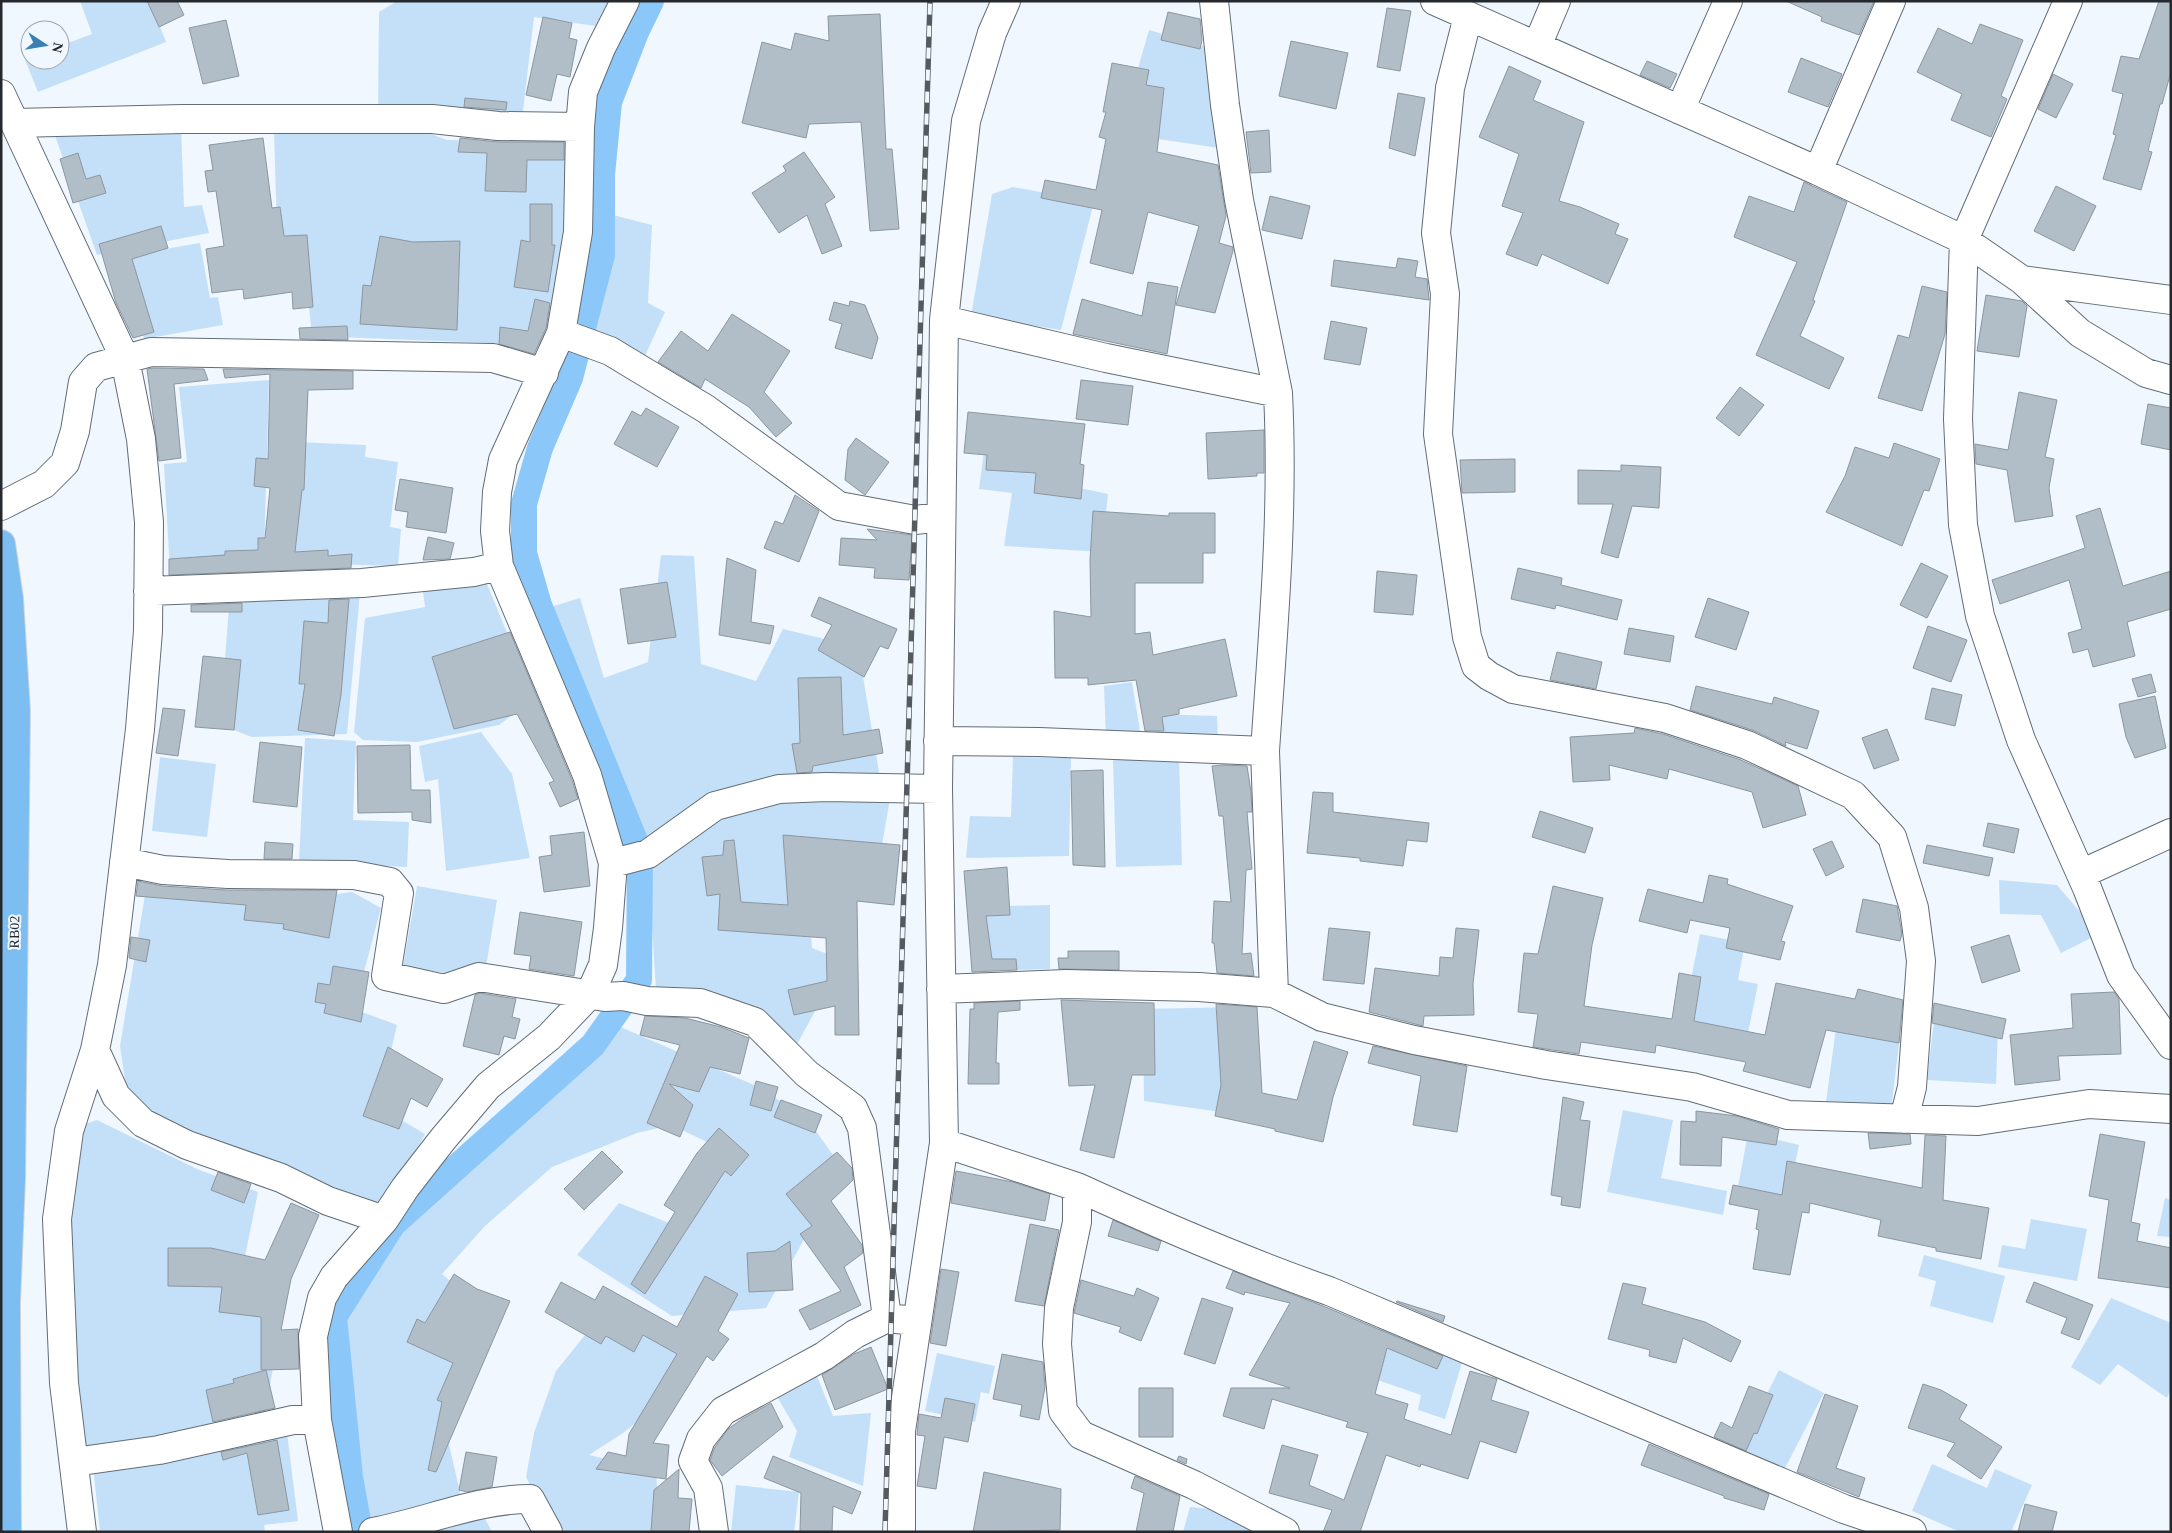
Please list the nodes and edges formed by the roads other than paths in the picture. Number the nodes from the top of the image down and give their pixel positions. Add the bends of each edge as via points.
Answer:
1 (624, 1) edge
2 (1006, 1) edge
3 (1214, 1) edge
4 (1436, 1) edge
5 (1556, 1) edge
6 (1728, 1) edge
7 (1891, 1) edge
8 (2068, 1) edge
9 (1468, 16) junction
10 (1536, 46) junction
11 (1, 94) edge
12 (1680, 110) junction
13 (15, 123) junction
14 (580, 127) junction
15 (1818, 171) junction
16 (1964, 240) junction
17 (2022, 280) junction
18 (2171, 300) edge
19 (944, 320) junction
20 (561, 333) junction
21 (125, 359) junction
22 (544, 373) junction
23 (2171, 380) edge
24 (1278, 393) junction
25 (1, 506) edge
26 (941, 518) junction
27 (1, 544) edge
28 (498, 566) junction
29 (148, 591) junction
30 (938, 741) junction
31 (1265, 751) junction
32 (938, 789) junction
33 (2171, 833) edge
34 (629, 859) junction
35 (124, 862) junction
36 (2081, 874) junction
37 (941, 989) junction
38 (1274, 993) junction
39 (590, 994) junction
40 (2171, 1045) edge
41 (95, 1050) junction
42 (2171, 1109) edge
43 (1904, 1119) junction
44 (944, 1143) junction
45 (1077, 1187) junction
46 (384, 1220) junction
47 (888, 1318) junction
48 (918, 1321) junction
49 (317, 1420) junction
50 (74, 1462) junction
51 (7, 1532) edge
52 (82, 1532) edge
53 (338, 1532) edge
54 (373, 1532) edge
55 (548, 1532) edge
56 (714, 1532) edge
57 (901, 1532) edge
58 (1285, 1532) edge
59 (1912, 1532) edge

1 - 14 street via 583,92
2 - 19 street via 992,34 966,121
3 - 24 street via 1224,105
4 - 9 street
5 - 10 street
6 - 12 street
7 - 15 street
8 - 16 street
9 - 10 street
9 - 43 street via 1450,88 1436,233 1446,294 1438,434 1467,637 1476,666 1513,690 1665,718 1748,744 1853,795 1892,837 1914,908 1921,962 1912,1087
10 - 12 street
11 - 13 street
12 - 15 street
13 - 14 street via 432,119 498,126
13 - 21 street
14 - 20 street via 578,232
15 - 16 street
16 - 17 street
16 - 36 street via 1958,419 1964,534 1980,616 2021,740
17 - 18 street
17 - 23 street via 2080,333 2146,373
19 - 24 street via 1106,358
19 - 26 street
20 - 22 street
20 - 26 street via 610,351 706,409 839,506 915,520
21 - 22 street via 151,352 493,358
21 - 25 street via 96,367 83,382 75,431 65,463 44,484
21 - 29 street via 141,440 149,522
22 - 28 street via 503,460 496,502
24 - 31 street via 1281,442 1278,563
26 - 30 street
27 - 51 highway, RB02 via 9,599 16,711 11,1179 6,1303
28 - 29 street via 474,572 362,583
28 - 34 street via 588,775
29 - 35 street via 140,729
30 - 31 street
30 - 32 street
31 - 38 street
32 - 34 street via 779,789 715,806
32 - 37 street
33 - 36 street
34 - 39 street via 608,928 603,965
35 - 39 street via 163,870 354,875 390,882 400,893 386,976 444,988 479,977
35 - 41 street via 112,965
36 - 40 street via 2122,975
37 - 38 street via 1066,984 1199,987
37 - 44 street
38 - 43 street via 1322,1017 1414,1040 1546,1065 1692,1087 1788,1115
39 - 46 street via 549,1037 488,1086 442,1139
39 - 47 street via 700,1003 755,1022 807,1074 853,1108 862,1128
41 - 46 street via 116,1096 143,1123 187,1145 281,1178 328,1201
41 - 50 street via 69,1131 57,1219 64,1383
42 - 43 street via 2089,1104 1978,1121
44 - 45 street
44 - 48 street
45 - 58 street via 1077,1222 1059,1308 1057,1344 1063,1411 1082,1435 1194,1485
45 - 59 street via 1248,1262 1329,1291 1844,1509
46 - 49 street via 334,1277 322,1298 313,1336
47 - 48 street
47 - 56 street via 723,1411 701,1439 693,1461 708,1488
48 - 57 street via 901,1431
49 - 50 street via 292,1420 159,1450
49 - 53 street
50 - 52 street
54 - 55 street via 514,1499 530,1499

